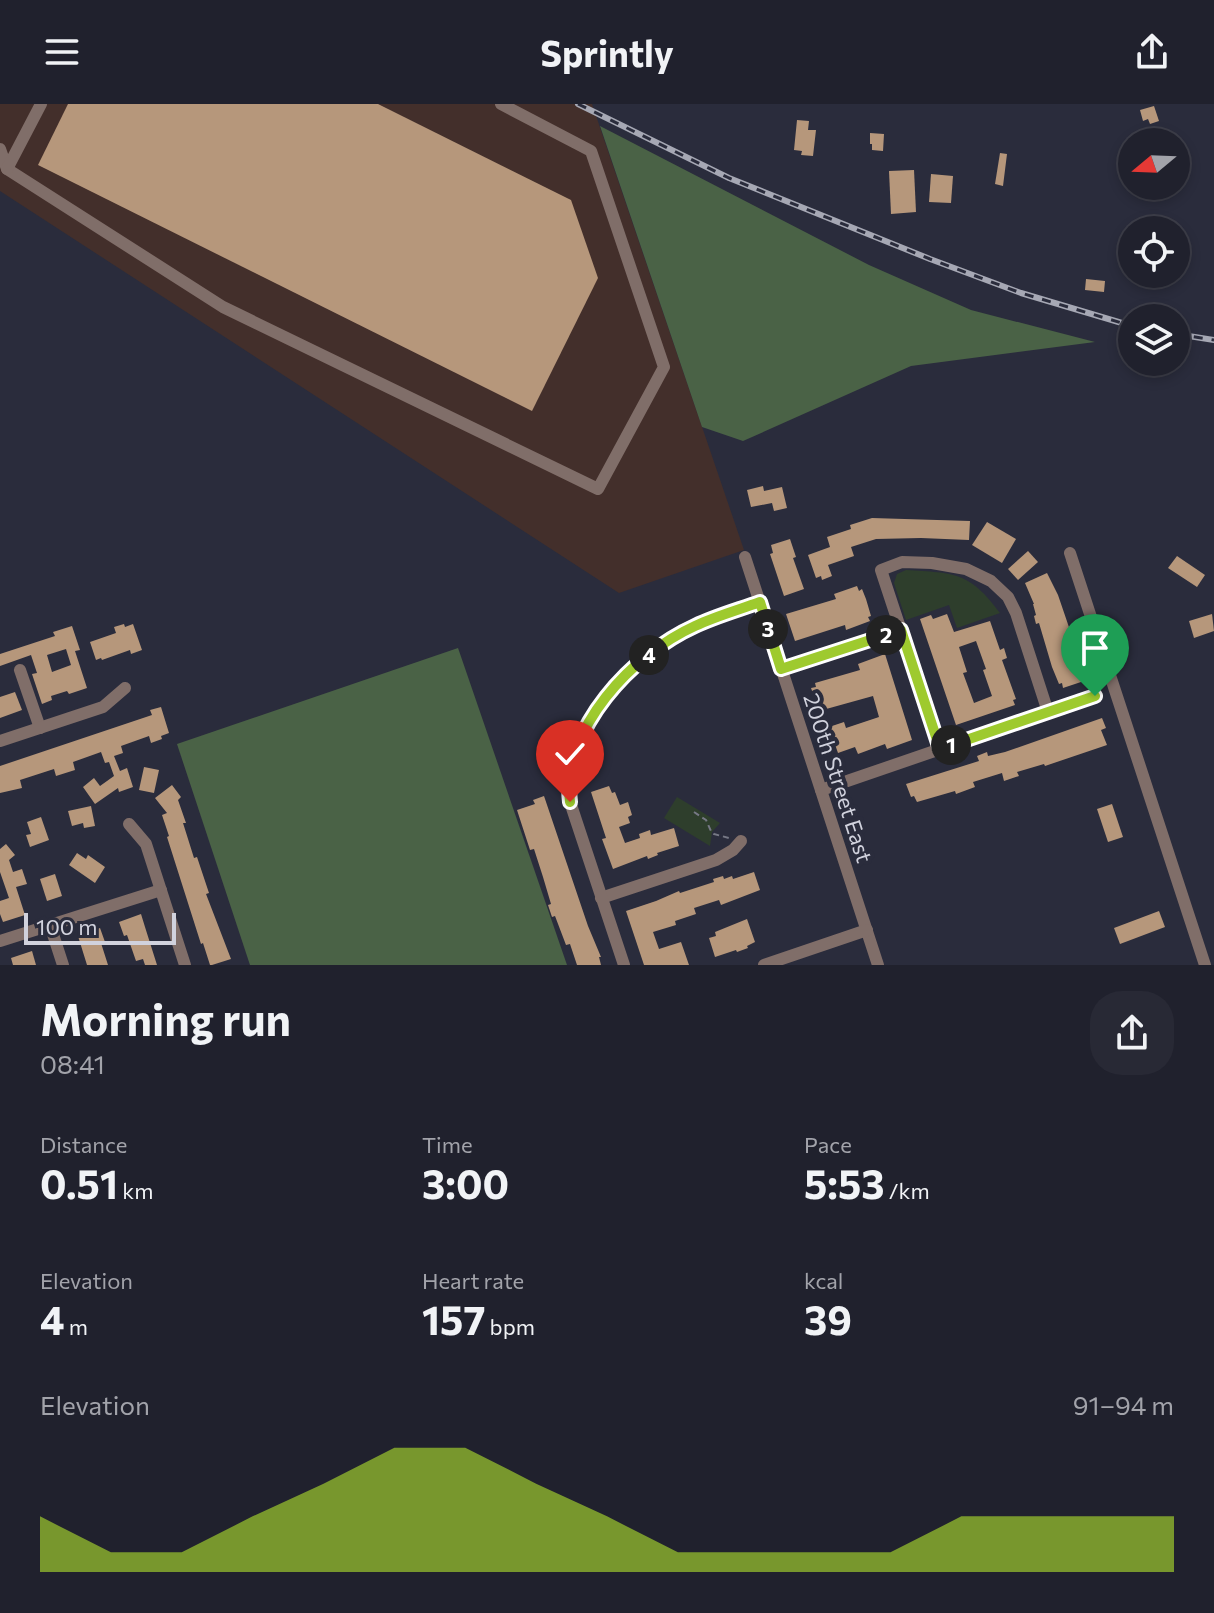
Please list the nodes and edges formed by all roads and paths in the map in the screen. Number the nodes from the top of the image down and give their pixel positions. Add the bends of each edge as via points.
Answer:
1 (41, 104) edge
2 (501, 104) edge
3 (0, 149) edge
4 (7, 169) junction
5 (1070, 553) dead end
6 (745, 557) dead end
7 (760, 602) junction
8 (901, 630) junction
9 (781, 669) junction
10 (20, 670) dead end
11 (125, 688) dead end
12 (1095, 696) dead end
13 (1048, 712) junction
14 (40, 728) junction
15 (0, 741) edge
16 (940, 749) junction
17 (821, 790) junction
18 (694, 812) dead end
19 (129, 824) dead end
20 (741, 841) joint
21 (161, 890) junction
22 (601, 898) junction
23 (50, 925) junction
24 (867, 930) junction
25 (0, 941) edge
26 (802, 959) edge
27 (63, 965) edge
28 (185, 965) edge
29 (624, 965) edge
30 (764, 965) edge
31 (878, 965) edge
32 (1205, 965) edge

1 - 4 street
2 - 4 street via 591,151 664,367 598,489 223,307
3 - 4 street
5 - 32 street
6 - 7 street, 200th Street East
7 - 9 street, 200th Street East
7 - 22 street via 695,626 642,661 601,704 578,743 568,789
8 - 9 street
8 - 13 street via 881,570 902,562 932,563 966,569 991,581 1016,613
8 - 16 street
9 - 17 street, 200th Street East
10 - 14 street
11 - 14 street via 103,707
12 - 13 street
13 - 16 street
14 - 15 street
16 - 17 street
17 - 24 street, 200th Street East
18 - 20 path via 714,834
19 - 21 street via 146,844
20 - 22 street via 716,860
21 - 23 street
21 - 28 street
22 - 29 street
23 - 25 street
23 - 27 street
24 - 26 street
24 - 31 street, 200th Street East
26 - 30 street

